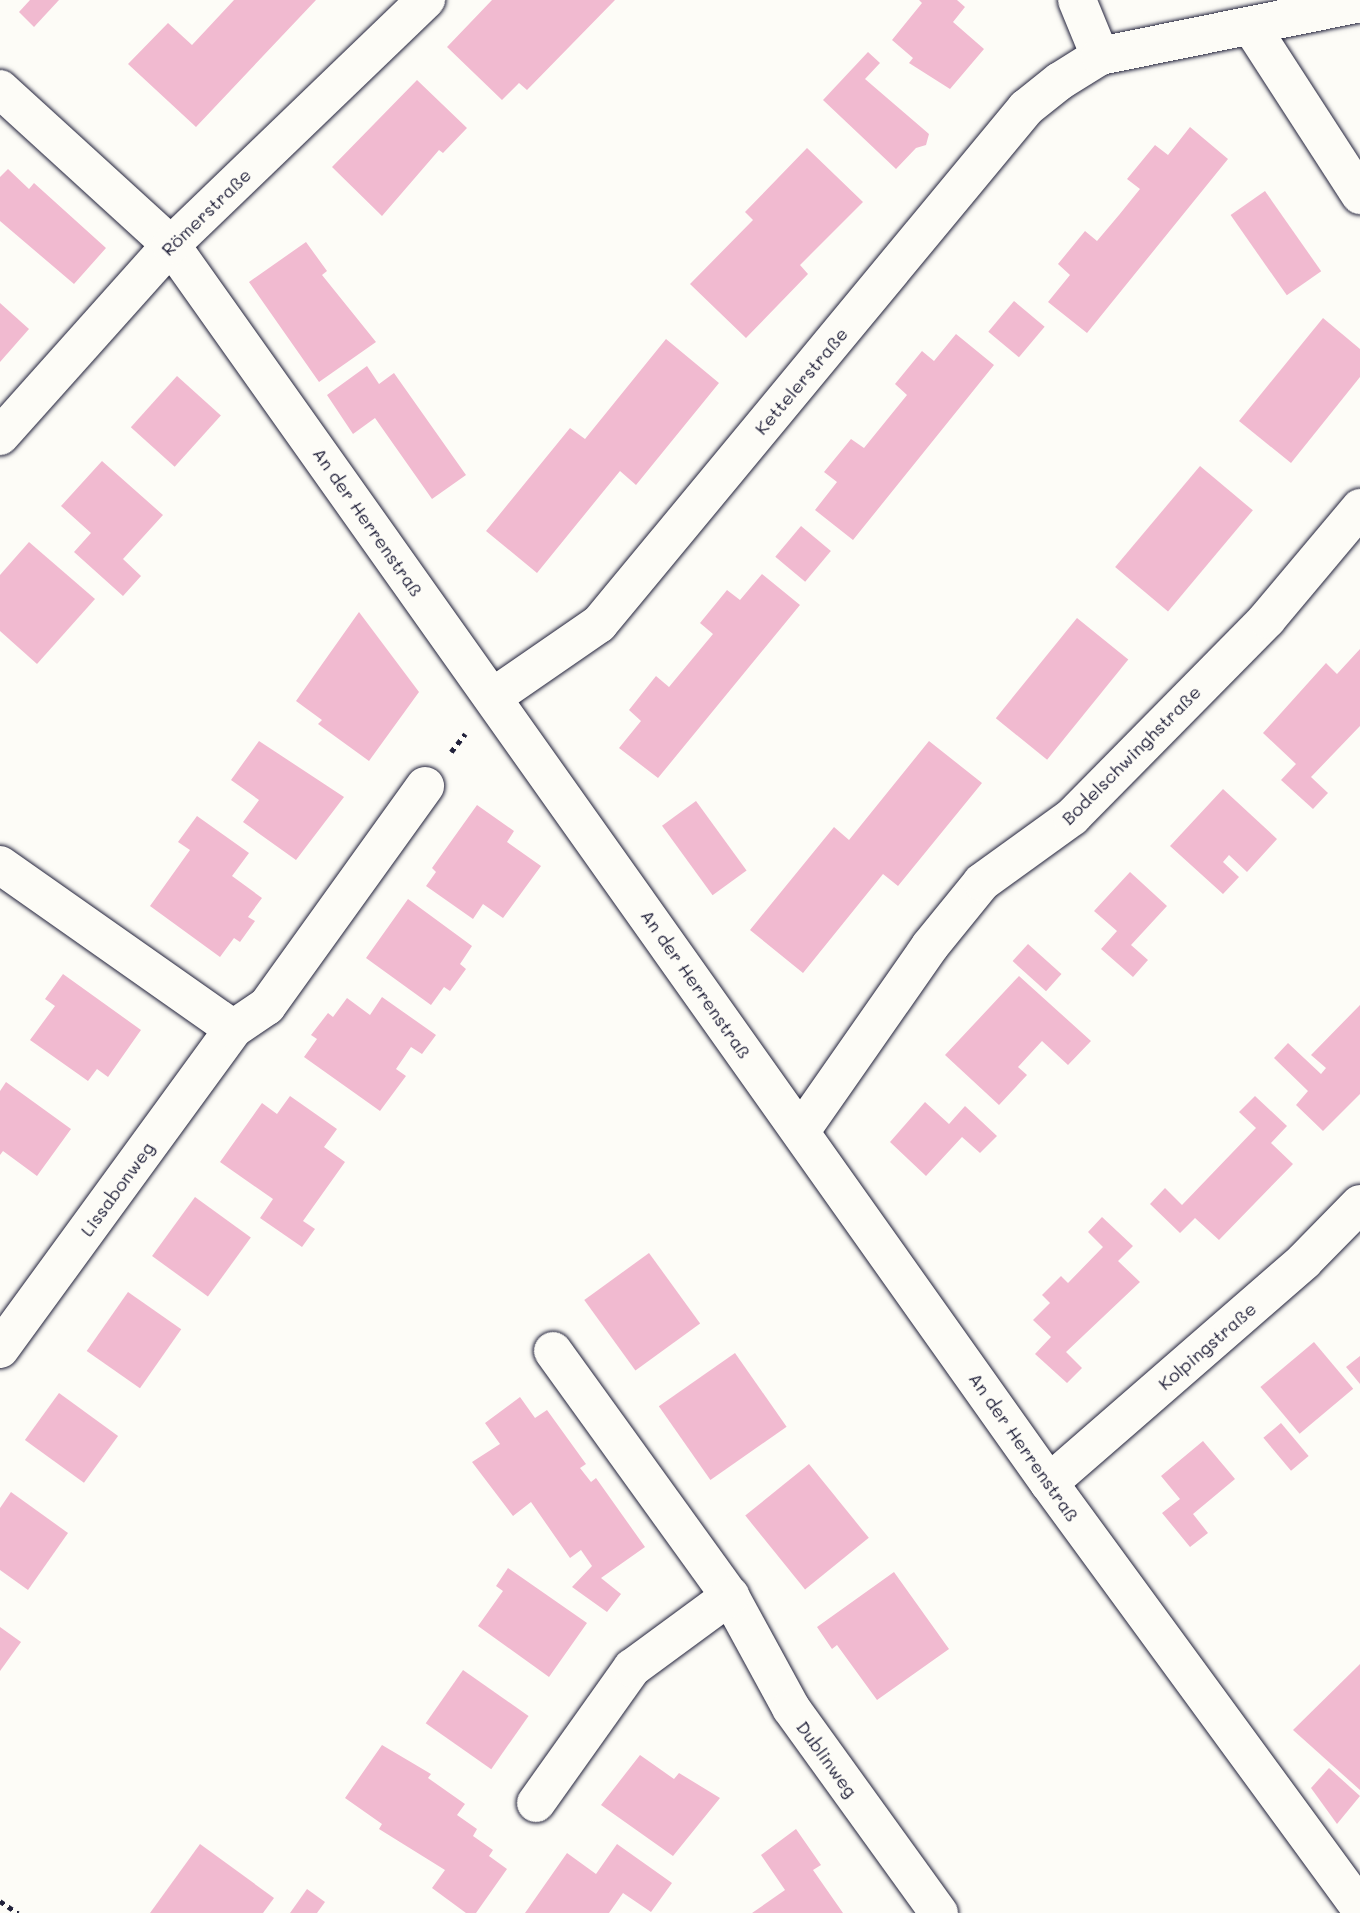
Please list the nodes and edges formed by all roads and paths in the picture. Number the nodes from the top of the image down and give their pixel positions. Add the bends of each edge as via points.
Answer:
1 (426, 0) edge
2 (1077, 0) edge
3 (1360, 3) edge
4 (1252, 28) junction
5 (1100, 56) junction
6 (0, 89) edge
7 (1360, 195) edge
8 (171, 245) junction
9 (0, 436) edge
10 (1360, 508) edge
11 (493, 697) junction
12 (425, 786) joint
13 (0, 864) edge
14 (233, 1029) junction
15 (801, 1131) junction
16 (1360, 1204) edge
17 (0, 1349) edge
18 (553, 1351) dead end
19 (1049, 1483) junction
20 (730, 1595) junction
21 (536, 1804) dead end
22 (0, 1900) edge
23 (1359, 1909) edge
24 (18, 1913) edge
25 (939, 1913) edge

1 - 8 street, Römerstraße
2 - 5 street
3 - 4 street, Kettelerstraße
4 - 5 street, Kettelerstraße
4 - 7 street
5 - 11 street, Kettelerstraße via 1026,108 599,624
6 - 8 street, An der Herrenstraß
8 - 9 street, Römerstraße
8 - 11 street, An der Herrenstraß
10 - 15 street, Bodelschwinghstraße via 1267,619 1072,817 982,882 930,946
11 - 12 path
11 - 15 street, An der Herrenstraß
12 - 14 street, Lissabonweg via 267,1006
13 - 14 street
14 - 17 street, Lissabonweg
15 - 19 street, An der Herrenstraß
16 - 19 street, Kolpingstraße via 1304,1261
18 - 20 street, Dublinweg
19 - 23 street, An der Herrenstraß
20 - 21 street via 632,1668
20 - 25 street, Dublinweg via 791,1708
22 - 24 path

